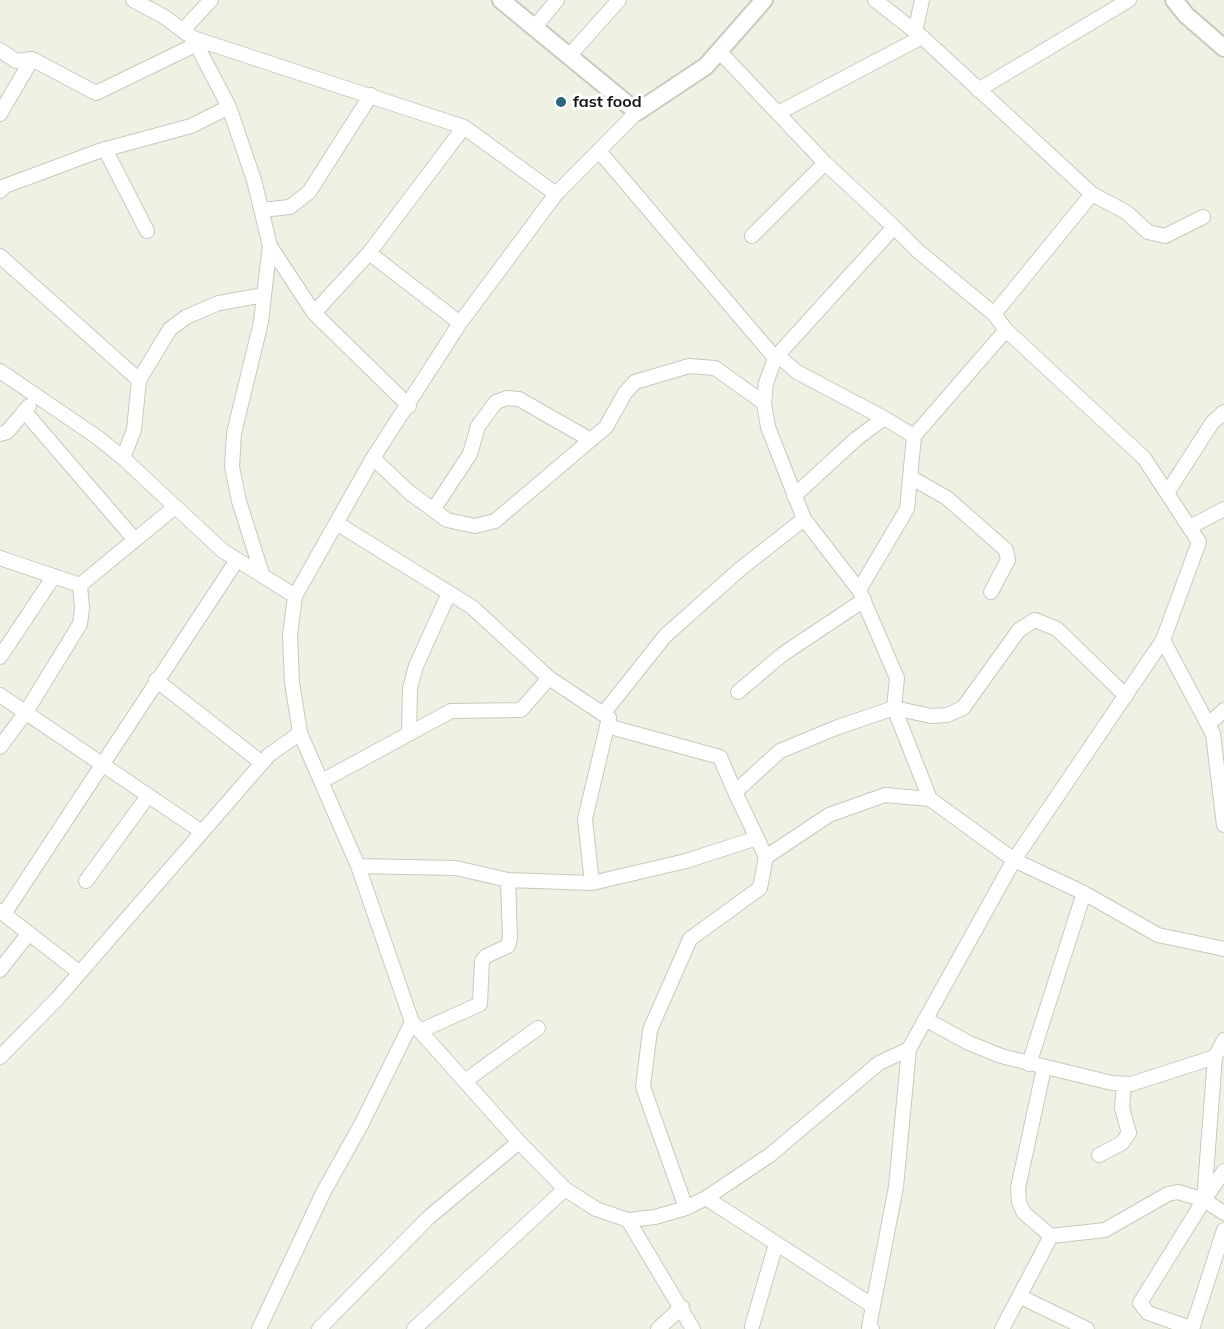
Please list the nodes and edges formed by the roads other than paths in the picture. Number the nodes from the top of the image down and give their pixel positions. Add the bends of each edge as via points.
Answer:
1 (211, 0) edge
2 (501, 0) edge
3 (557, 0) edge
4 (619, 0) edge
5 (764, 0) edge
6 (875, 0) edge
7 (922, 0) edge
8 (1129, 0) edge
9 (1174, 0) edge
10 (137, 1) edge
11 (534, 28) junction
12 (919, 35) junction
13 (191, 37) junction
14 (1224, 48) edge
15 (0, 50) edge
16 (719, 51) junction
17 (569, 56) junction
18 (32, 59) junction
19 (978, 90) junction
20 (371, 95) junction
21 (229, 107) junction
22 (637, 112) junction
23 (778, 113) junction
24 (0, 114) edge
25 (464, 128) junction
26 (105, 149) junction
27 (599, 151) junction
28 (825, 163) junction
29 (0, 191) edge
30 (556, 194) junction
31 (1092, 194) junction
32 (261, 210) junction
33 (1203, 217) dead end
34 (894, 227) junction
35 (147, 231) dead end
36 (752, 236) dead end
37 (270, 246) junction
38 (369, 253) junction
39 (0, 256) edge
40 (264, 295) junction
41 (314, 313) junction
42 (994, 314) junction
43 (460, 323) junction
44 (1006, 330) junction
45 (776, 356) junction
46 (0, 371) edge
47 (139, 380) junction
48 (38, 395) junction
49 (764, 403) junction
50 (409, 406) junction
51 (24, 411) junction
52 (1224, 412) edge
53 (884, 418) junction
54 (0, 434) edge
55 (914, 436) junction
56 (589, 439) junction
57 (123, 458) junction
58 (373, 458) junction
59 (910, 477) junction
60 (1167, 493) junction
61 (794, 496) junction
62 (176, 507) junction
63 (1224, 509) edge
64 (433, 510) junction
65 (804, 519) junction
66 (338, 524) junction
67 (1190, 527) junction
68 (135, 540) junction
69 (0, 558) edge
70 (237, 560) junction
71 (262, 574) junction
72 (54, 576) junction
73 (80, 585) junction
74 (991, 592) dead end
75 (449, 593) junction
76 (862, 595) junction
77 (295, 596) junction
78 (1163, 640) junction
79 (0, 657) edge
80 (549, 678) junction
81 (156, 680) junction
82 (738, 692) dead end
83 (0, 695) edge
84 (1126, 696) junction
85 (894, 708) junction
86 (1224, 710) edge
87 (26, 712) junction
88 (605, 720) junction
89 (1209, 725) junction
90 (300, 733) junction
91 (408, 734) junction
92 (0, 747) edge
93 (262, 763) junction
94 (102, 764) junction
95 (322, 781) junction
96 (1222, 784) edge
97 (735, 792) junction
98 (148, 796) junction
99 (930, 799) junction
100 (1224, 825) edge
101 (202, 832) junction
102 (757, 838) junction
103 (766, 857) junction
104 (1014, 860) junction
105 (358, 866) junction
106 (508, 880) junction
107 (86, 881) dead end
108 (592, 883) junction
109 (1084, 893) junction
110 (2, 912) edge
111 (29, 933) junction
112 (1224, 949) edge
113 (0, 970) edge
114 (80, 973) junction
115 (925, 1019) junction
116 (416, 1026) junction
117 (538, 1028) dead end
118 (1224, 1040) edge
119 (909, 1049) junction
120 (0, 1057) edge
121 (1215, 1057) junction
122 (1029, 1064) junction
123 (1044, 1068) junction
124 (465, 1081) junction
125 (1124, 1084) junction
126 (519, 1142) junction
127 (1099, 1155) dead end
128 (1224, 1171) edge
129 (565, 1189) junction
130 (706, 1198) junction
131 (1204, 1200) junction
132 (686, 1208) junction
133 (1224, 1213) edge
134 (628, 1220) junction
135 (1224, 1230) edge
136 (1051, 1236) junction
137 (776, 1244) junction
138 (1019, 1296) junction
139 (873, 1306) junction
140 (682, 1308) junction
141 (752, 1326) dead end
142 (870, 1328) edge
143 (259, 1329) edge
144 (319, 1329) edge
145 (414, 1329) edge
146 (658, 1329) edge
147 (693, 1329) edge
148 (1002, 1329) edge
149 (1087, 1329) edge
150 (1191, 1329) edge

1 - 13 street
2 - 11 street
3 - 11 street
4 - 17 street
5 - 16 street
6 - 12 street
7 - 12 street
8 - 19 street
9 - 14 street
10 - 13 street
11 - 17 street
12 - 19 street
12 - 23 street
13 - 18 street via 96,93
13 - 20 street
13 - 21 street
15 - 18 street via 16,61
16 - 22 street via 706,66
16 - 23 street
17 - 22 street
18 - 24 street
19 - 31 street
20 - 25 street
20 - 32 street via 309,192 290,207
21 - 26 street via 190,126
21 - 32 street
22 - 27 street
23 - 28 street
25 - 30 street
25 - 38 street
26 - 29 street
26 - 35 street
27 - 30 street
27 - 45 street
28 - 34 street
28 - 36 street
30 - 43 street
31 - 33 street via 1126,212 1157,237
31 - 42 street
32 - 37 street
34 - 42 street
34 - 45 street
37 - 40 street
37 - 41 street
38 - 41 street
38 - 43 street
39 - 47 street
40 - 47 street via 219,303 186,317 170,329
40 - 71 street via 234,433 232,467
41 - 50 street
42 - 44 street
43 - 50 street
44 - 55 street
44 - 60 street via 1144,458
45 - 49 street via 766,383
45 - 53 street via 797,372
46 - 48 street
47 - 57 street via 134,430
48 - 51 street
48 - 57 street
49 - 56 street via 715,368 688,366 635,382 606,427
49 - 61 street via 768,427
50 - 58 street
51 - 54 street via 8,432
51 - 68 street
52 - 60 street via 1212,423
53 - 55 street
53 - 61 street
55 - 59 street
56 - 64 street via 495,521 475,526 459,524
56 - 64 street via 519,399 496,402 478,426 470,454
57 - 62 street
58 - 64 street
58 - 66 street
59 - 74 street via 947,498 1006,550 1008,560
59 - 76 street via 907,509
60 - 67 street
61 - 65 street
62 - 68 street
62 - 70 street
63 - 67 street
65 - 76 street
65 - 88 street via 665,636
66 - 75 street
66 - 77 street
67 - 78 street via 1199,542
68 - 73 street
69 - 72 street
70 - 71 street
70 - 81 street
71 - 77 street
72 - 73 street
72 - 79 street
73 - 87 street via 80,624
75 - 80 street via 472,607
75 - 91 street via 416,666 410,688
76 - 82 street
76 - 85 street via 897,678
77 - 90 street via 290,635
78 - 84 street
78 - 89 street
80 - 88 street
80 - 91 street via 521,710 451,711
81 - 93 street
81 - 94 street
83 - 87 street
84 - 85 street via 1057,629 1035,620 1018,630 963,708 932,716
84 - 104 street
85 - 97 street via 780,751
85 - 99 street
86 - 89 street
87 - 92 street
87 - 94 street
88 - 97 street via 720,757
88 - 108 street via 585,819
89 - 96 street
90 - 93 street
90 - 95 street
91 - 95 street
93 - 101 street
94 - 98 street
94 - 110 street
95 - 105 street
96 - 100 street
97 - 102 street
98 - 101 street
98 - 107 street
99 - 103 street via 885,795 829,815
99 - 104 street
101 - 114 street
102 - 103 street
102 - 108 street via 686,861
103 - 132 street via 760,888 690,939 650,1030 643,1087
104 - 109 street
104 - 115 street
105 - 106 street via 456,868
105 - 116 street
106 - 108 street
106 - 116 street via 510,938 508,946 486,956 482,962 480,1004
109 - 112 street via 1158,935
109 - 122 street
110 - 111 street
111 - 113 street
111 - 114 street
114 - 120 street
115 - 119 street
115 - 122 street via 969,1043
116 - 124 street
116 - 143 street via 323,1193
117 - 124 street
118 - 121 street
119 - 130 street via 879,1063 770,1155
119 - 139 street via 896,1187
121 - 125 street
121 - 131 street
122 - 123 street
123 - 125 street
123 - 136 street via 1018,1188 1024,1213
124 - 126 street
125 - 127 street via 1122,1108 1129,1134 1122,1143
126 - 129 street
126 - 144 street via 428,1218
128 - 131 street
129 - 134 street via 596,1209
129 - 145 street
130 - 132 street
130 - 137 street
131 - 133 street
131 - 136 street via 1178,1192 1168,1194 1106,1230
131 - 150 street via 1140,1303 1148,1313
132 - 134 street
134 - 140 street
135 - 150 street
136 - 138 street
137 - 139 street
137 - 141 street
138 - 148 street
138 - 149 street
139 - 142 street
140 - 146 street
140 - 147 street

